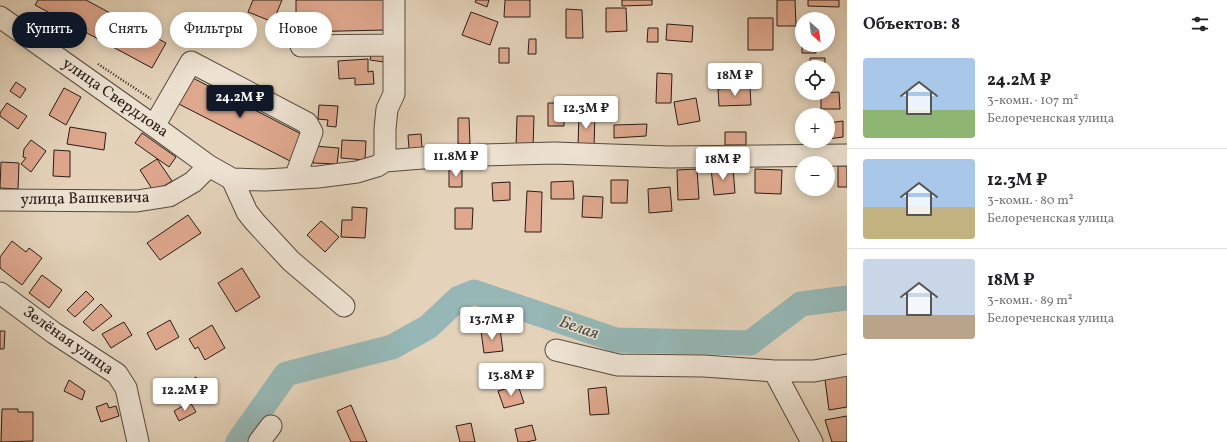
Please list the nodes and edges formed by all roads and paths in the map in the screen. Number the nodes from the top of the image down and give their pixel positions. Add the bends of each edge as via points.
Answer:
1 (394, 0) edge
2 (0, 17) edge
3 (394, 45) junction
4 (332, 46) edge
5 (154, 126) junction
6 (847, 155) edge
7 (385, 161) junction
8 (209, 166) junction
9 (295, 178) junction
10 (232, 179) junction
11 (0, 200) edge
12 (0, 293) edge
13 (344, 306) dead end
14 (556, 350) dead end
15 (847, 365) edge
16 (774, 371) junction
17 (138, 442) edge
18 (812, 442) edge

1 - 3 street
2 - 5 street, улица Свердлова
3 - 4 street
3 - 7 street via 394,94 387,109
5 - 8 street, улица Свердлова
5 - 9 street via 191,62 308,123 312,132
6 - 7 street via 669,158 554,153 447,156
7 - 9 street via 357,172
8 - 10 street, улица Свердлова
8 - 11 street, улица Вашкевича via 193,182 169,196 137,202
9 - 10 street
10 - 13 street via 247,212 255,222 291,261
12 - 17 street, Зелёная улица via 54,333 117,374 126,388
14 - 16 street via 618,365 704,366
15 - 16 street via 814,371
16 - 18 street

